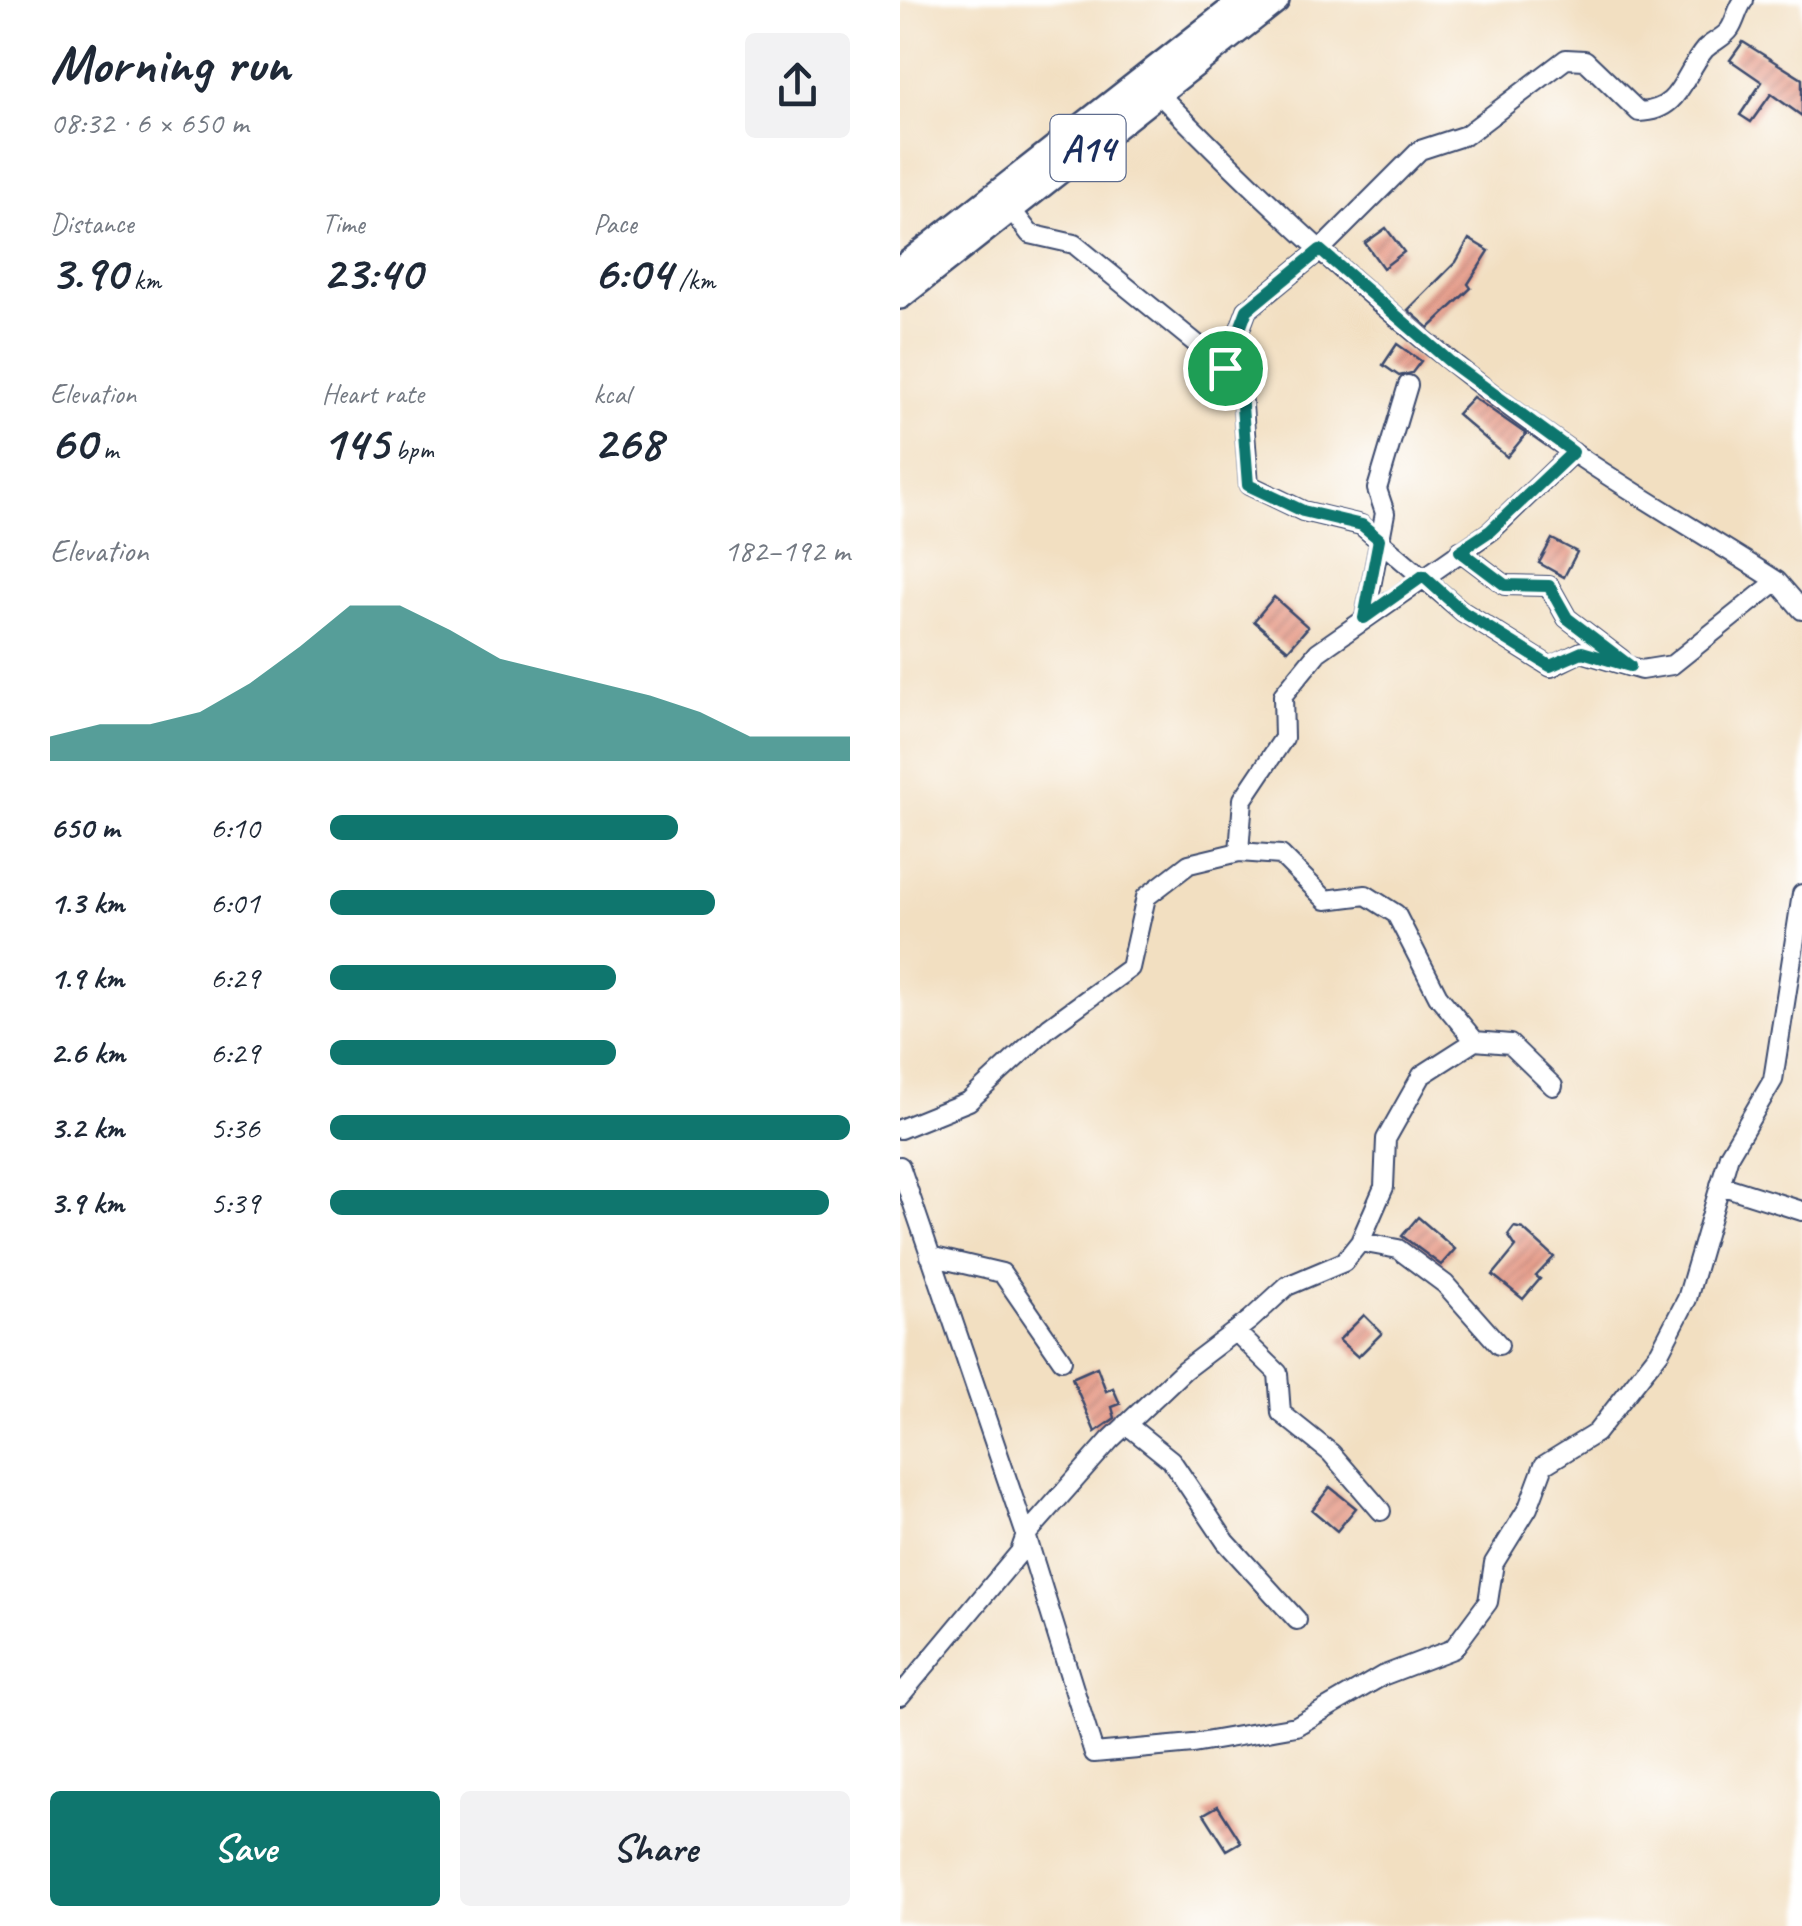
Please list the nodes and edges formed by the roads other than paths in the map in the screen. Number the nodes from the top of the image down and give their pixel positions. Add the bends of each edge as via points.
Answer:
1 (1244, 0) edge
2 (1276, 0) edge
3 (1744, 0) edge
4 (1158, 92) junction
5 (1011, 209) junction
6 (1320, 250) junction
7 (900, 270) edge
8 (900, 296) edge
9 (1225, 368) junction
10 (1408, 386) dead end
11 (1573, 452) junction
12 (1379, 539) junction
13 (1460, 551) junction
14 (1423, 576) junction
15 (1777, 581) junction
16 (1802, 610) edge
17 (1364, 618) junction
18 (1630, 666) junction
19 (1239, 852) junction
20 (1802, 894) edge
21 (1475, 1040) junction
22 (1552, 1086) dead end
23 (900, 1129) edge
24 (900, 1166) edge
25 (1720, 1185) junction
26 (1802, 1211) edge
27 (1360, 1242) junction
28 (930, 1256) junction
29 (1235, 1331) junction
30 (1499, 1345) dead end
31 (1062, 1360) dead end
32 (1126, 1424) junction
33 (1381, 1510) dead end
34 (1026, 1535) junction
35 (1297, 1620) dead end
36 (900, 1696) edge

1 - 7 highway
2 - 4 highway, A14
3 - 6 street via 1730,30 1706,48 1671,102 1639,112 1585,60 1566,59 1466,136 1420,150
4 - 5 highway, A14
4 - 6 street
5 - 8 highway, A14
5 - 9 street via 1030,234 1074,244
6 - 9 street via 1247,310
6 - 11 street via 1449,361
9 - 12 street via 1240,380 1248,485 1303,511 1362,525
10 - 12 street via 1377,489 1386,512
11 - 13 street
11 - 15 street
12 - 14 street
12 - 17 street
13 - 14 street
13 - 18 street via 1505,585 1549,586 1567,618
14 - 17 street
14 - 18 street via 1463,612 1550,666 1582,652
15 - 16 street
15 - 18 street via 1672,665
17 - 19 street via 1318,652 1283,695 1284,738 1243,800
19 - 21 street via 1280,855 1326,900 1366,894 1396,914 1438,996
19 - 23 street via 1189,864 1146,897 1130,968 1050,1027 968,1101
20 - 25 street via 1773,1080 1729,1155
21 - 22 street via 1510,1044
21 - 27 street via 1422,1076 1386,1138 1384,1188
24 - 28 street
25 - 26 street
25 - 34 street via 1687,1299 1660,1351 1596,1433 1544,1464 1528,1508 1494,1563 1488,1602 1453,1648 1382,1676 1296,1726 1094,1753
27 - 29 street via 1344,1262 1287,1286
27 - 30 street via 1398,1249 1445,1284
28 - 31 street via 1002,1273
28 - 34 street
29 - 32 street
29 - 33 street via 1278,1374 1281,1413 1331,1454
32 - 34 street
32 - 35 street via 1171,1460 1226,1542
34 - 36 street via 1020,1552

